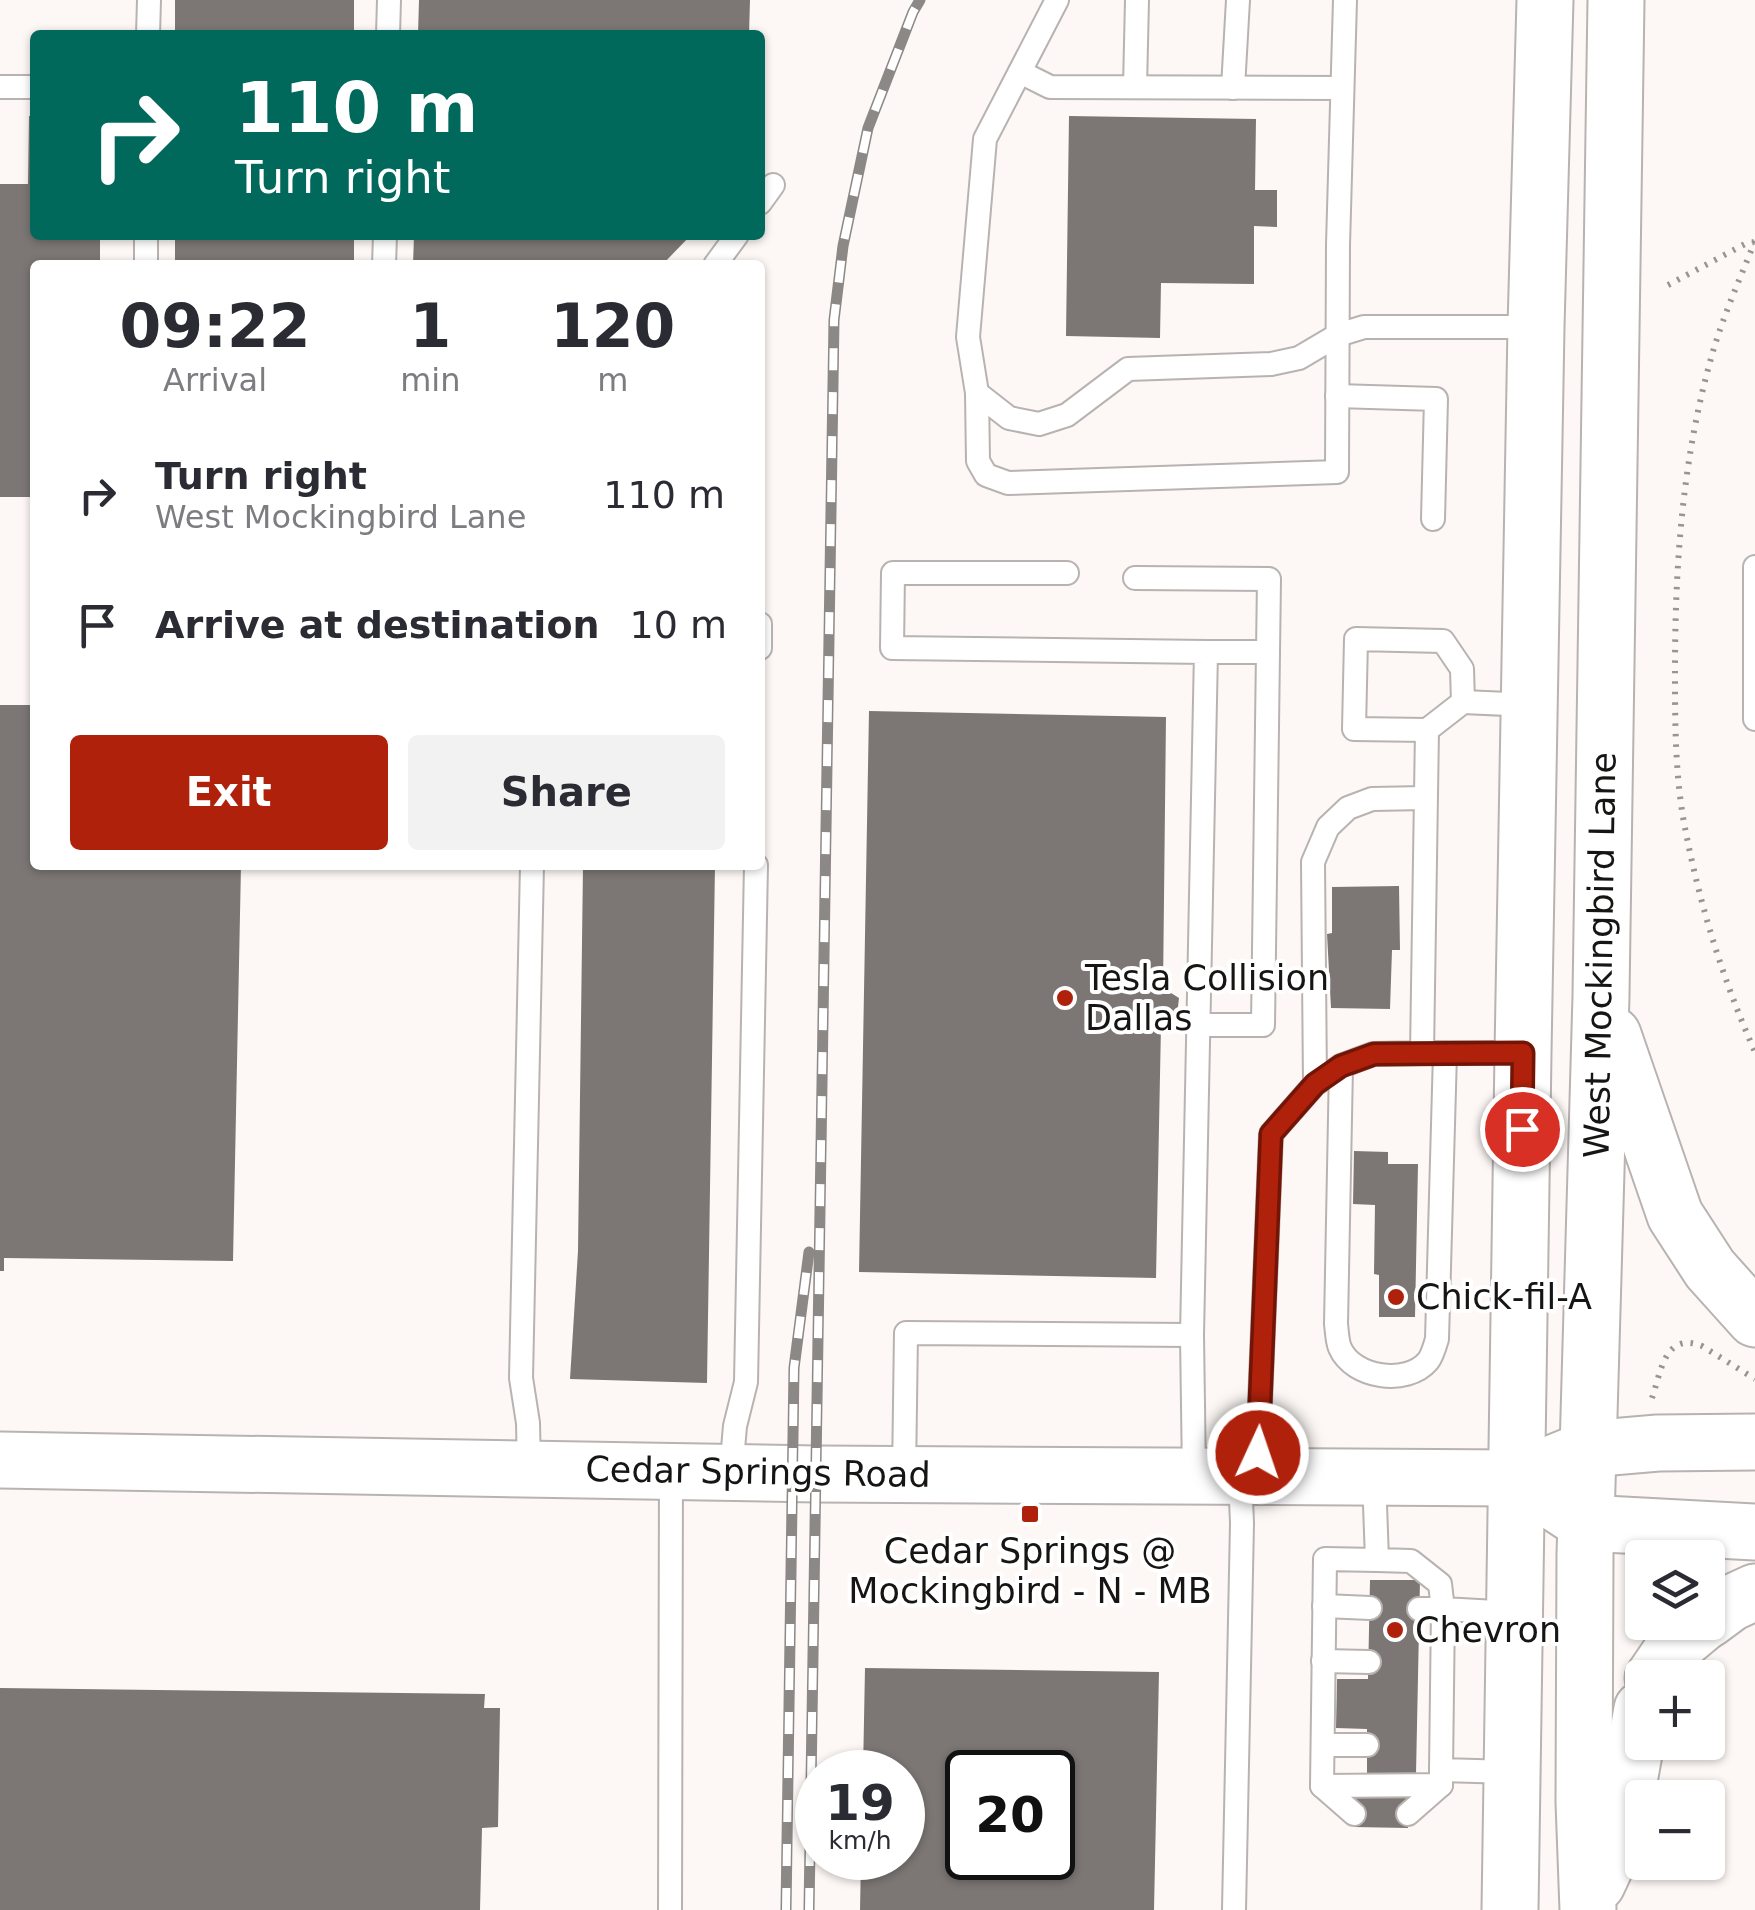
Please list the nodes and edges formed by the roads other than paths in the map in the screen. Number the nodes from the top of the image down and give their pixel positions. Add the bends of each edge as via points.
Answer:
1 (148, 0) edge
2 (389, 0) edge
3 (1057, 0) edge
4 (1137, 0) edge
5 (1238, 0) edge
6 (1345, 0) edge
7 (1545, 0) edge
8 (1616, 0) edge
9 (148, 30) edge
10 (388, 30) edge
11 (1020, 72) junction
12 (0, 87) edge
13 (30, 87) edge
14 (1135, 87) junction
15 (1234, 88) junction
16 (1342, 88) junction
17 (1536, 327) junction
18 (1610, 332) junction
19 (1338, 335) junction
20 (977, 393) junction
21 (1337, 396) junction
22 (1433, 519) dead end
23 (1755, 567) edge
24 (1067, 574) dead end
25 (1135, 578) dead end
26 (1206, 652) junction
27 (1268, 652) junction
28 (1463, 702) junction
29 (1530, 705) junction
30 (1755, 719) edge
31 (1427, 730) junction
32 (1425, 798) junction
33 (532, 870) edge
34 (756, 870) edge
35 (1601, 996) junction
36 (1198, 1025) junction
37 (1433, 1053) junction
38 (1523, 1053) junction
39 (1341, 1066) junction
40 (1315, 1084) junction
41 (1755, 1319) edge
42 (1192, 1335) junction
43 (1755, 1442) edge
44 (1588, 1449) junction
45 (0, 1460) edge
46 (529, 1469) junction
47 (671, 1471) junction
48 (731, 1472) junction
49 (904, 1474) junction
50 (1230, 1476) junction
51 (1374, 1477) junction
52 (1516, 1478) junction
53 (1586, 1522) junction
54 (1755, 1532) edge
55 (1377, 1560) junction
56 (1755, 1592) edge
57 (1324, 1606) junction
58 (1725, 1607) edge
59 (1370, 1608) dead end
60 (1431, 1609) junction
61 (1514, 1613) junction
62 (1683, 1640) edge
63 (1665, 1660) edge
64 (1323, 1661) junction
65 (1369, 1662) dead end
66 (1323, 1745) junction
67 (1367, 1745) dead end
68 (1417, 1745) dead end
69 (1441, 1745) junction
70 (1633, 1760) edge
71 (1511, 1772) junction
72 (1441, 1778) junction
73 (1322, 1786) junction
74 (1354, 1814) dead end
75 (1408, 1814) dead end
76 (1589, 1905) edge
77 (670, 1910) edge
78 (1234, 1910) edge
79 (1510, 1910) edge

1 - 9 lane
2 - 10 lane
3 - 11 lane
4 - 14 lane
5 - 15 lane
6 - 16 lane
7 - 17 main road
8 - 18 main road, West Mockingbird Lane
11 - 14 lane via 1050,87
11 - 20 lane via 985,139 968,337
12 - 13 lane
14 - 15 lane
15 - 16 lane
16 - 19 lane
17 - 18 main road
17 - 19 lane via 1364,327
17 - 29 main road
18 - 35 main road, West Mockingbird Lane
19 - 20 lane via 1299,358 1271,364 1128,369 1067,415 1040,424 1009,418
19 - 21 lane
20 - 21 lane via 978,460 986,475 1008,483 1337,472
21 - 22 lane via 1436,399
23 - 30 lane
24 - 26 lane via 893,574 892,648
25 - 27 lane via 1270,579
26 - 27 lane
26 - 36 lane
27 - 36 lane via 1263,1026
28 - 29 lane
28 - 31 lane
28 - 31 lane via 1462,669 1443,641 1356,639 1354,729
29 - 38 main road
31 - 32 lane
32 - 37 lane
32 - 40 lane via 1372,799 1348,808 1328,827 1313,862
33 - 46 lane via 521,1378
34 - 48 lane via 746,1382
35 - 41 main road via 1675,1215
35 - 44 main road, West Mockingbird Lane
36 - 42 lane
37 - 38 lane
37 - 39 lane via 1374,1054
37 - 39 lane via 1437,1339 1429,1360 1411,1373 1375,1376 1354,1366 1340,1348
38 - 52 main road
39 - 40 lane
40 - 50 lane via 1271,1134
42 - 49 lane via 906,1333
42 - 50 lane
43 - 44 main road
44 - 52 main road
44 - 53 main road, West Mockingbird Lane
45 - 46 main road, Cedar Springs Road
46 - 47 main road, Cedar Springs Road
47 - 48 main road, Cedar Springs Road
47 - 77 lane
48 - 49 main road, Cedar Springs Road
49 - 50 main road, Cedar Springs Road
50 - 51 main road, Cedar Springs Road
50 - 78 lane via 1242,1523
51 - 52 main road, Cedar Springs Road
51 - 55 lane
52 - 53 main road
52 - 61 main road
53 - 54 main road
53 - 76 main road, West Mockingbird Lane
55 - 57 lane via 1324,1560
55 - 60 lane via 1411,1561 1440,1584
56 - 58 main road
57 - 59 lane
57 - 64 lane
60 - 61 lane
60 - 69 lane
61 - 71 main road
62 - 63 main road
64 - 65 lane
64 - 66 lane
66 - 67 lane
66 - 73 lane
68 - 69 lane
69 - 72 lane
70 - 76 main road via 1619,1837
71 - 72 lane
71 - 79 main road
72 - 73 lane
72 - 75 lane
73 - 74 lane

